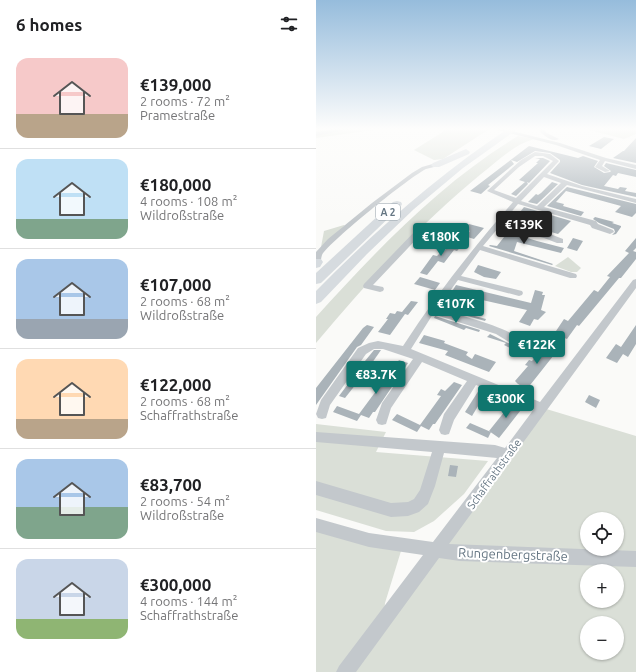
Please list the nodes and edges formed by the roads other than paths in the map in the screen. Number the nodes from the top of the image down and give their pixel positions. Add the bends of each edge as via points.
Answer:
1 (449, 159) edge
2 (456, 159) edge
3 (468, 159) edge
4 (527, 159) edge
5 (554, 159) edge
6 (604, 159) edge
7 (605, 159) edge
8 (436, 165) joint
9 (636, 167) edge
10 (607, 171) dead end
11 (543, 175) junction
12 (566, 182) junction
13 (636, 201) edge
14 (516, 202) junction
15 (538, 209) junction
16 (498, 224) junction
17 (422, 229) dead end
18 (610, 232) dead end
19 (560, 242) dead end
20 (478, 247) junction
21 (316, 263) edge
22 (455, 276) junction
23 (573, 276) dead end
24 (316, 280) edge
25 (636, 282) edge
26 (380, 290) dead end
27 (519, 293) dead end
28 (631, 297) edge
29 (316, 299) edge
30 (432, 310) junction
31 (513, 339) dead end
32 (404, 351) junction
33 (419, 358) junction
34 (474, 380) junction
35 (543, 408) junction
36 (322, 414) dead end
37 (382, 420) dead end
38 (445, 430) dead end
39 (316, 437) edge
40 (440, 446) junction
41 (507, 455) junction
42 (316, 488) edge
43 (316, 525) edge
44 (438, 549) junction
45 (636, 559) edge
46 (345, 672) edge

1 - 8 highway
2 - 24 highway, A 2 via 396,205
3 - 29 highway, A 2 via 432,186
4 - 14 street via 490,191
5 - 11 street via 555,163
6 - 10 street via 598,167
7 - 9 street
8 - 21 street via 414,174 374,204 331,241 318,255
11 - 12 street
11 - 14 street
12 - 13 street
12 - 15 street
14 - 15 street
14 - 16 street
15 - 18 street via 593,223
16 - 19 street via 547,236
16 - 20 street
17 - 26 street via 367,286
20 - 22 street
20 - 23 street
22 - 27 street
22 - 30 street
25 - 28 street, Schaffrathstraße
28 - 35 street, Schaffrathstraße via 593,339
30 - 31 street via 500,332
30 - 32 street
32 - 33 street
32 - 36 street via 379,344 369,345 325,403
33 - 34 street
33 - 37 street via 386,406
34 - 35 street
34 - 38 street via 448,418
35 - 41 street, Schaffrathstraße
39 - 40 street
40 - 41 street via 495,451
40 - 42 street via 426,496 420,504 403,511 391,510
41 - 44 street, Schaffrathstraße
43 - 44 street, Rungenbergstraße via 369,540 405,547
44 - 45 street, Rungenbergstraße via 460,553
44 - 46 street

